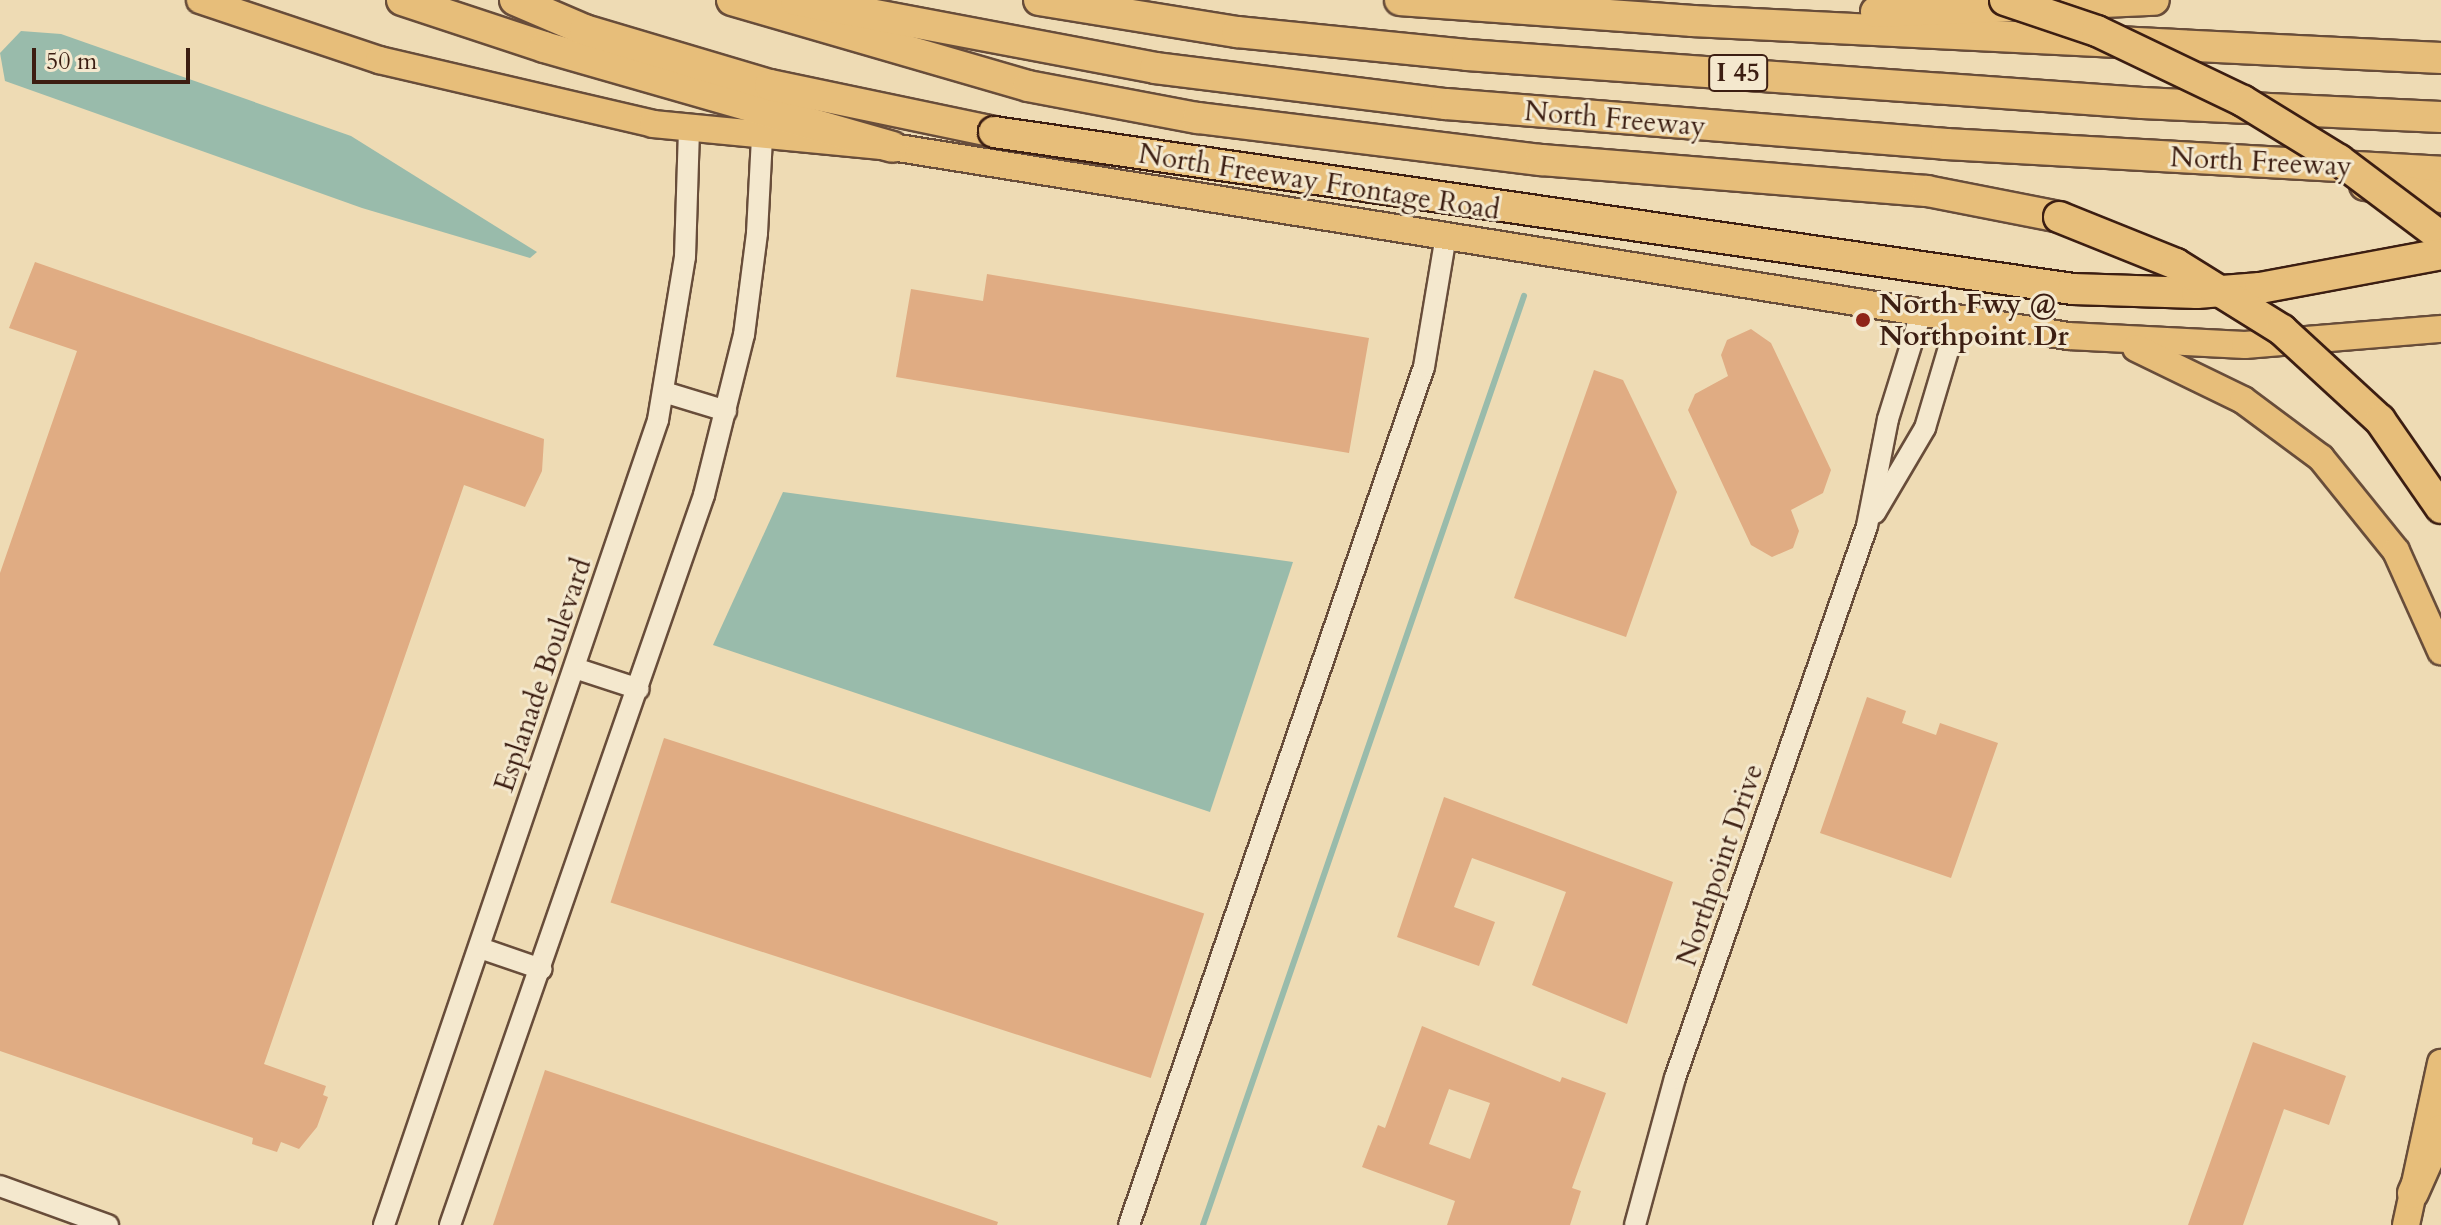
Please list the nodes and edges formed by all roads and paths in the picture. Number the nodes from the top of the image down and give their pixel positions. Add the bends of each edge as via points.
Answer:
1 (200, 0) edge
2 (402, 0) edge
3 (515, 0) edge
4 (732, 0) edge
5 (796, 0) edge
6 (1039, 0) edge
7 (1400, 0) edge
8 (2005, 0) edge
9 (2154, 0) edge
10 (1692, 21) junction
11 (2441, 58) edge
12 (2441, 117) edge
13 (689, 129) junction
14 (762, 137) junction
15 (892, 147) junction
16 (2165, 156) junction
17 (2441, 172) edge
18 (2441, 197) edge
19 (1446, 236) junction
20 (2441, 237) edge
21 (2441, 254) edge
22 (1922, 310) junction
23 (1958, 317) junction
24 (2441, 329) edge
25 (2125, 342) junction
26 (664, 392) junction
27 (726, 411) junction
28 (2441, 508) edge
29 (1867, 526) junction
30 (2441, 651) edge
31 (575, 668) junction
32 (639, 689) junction
33 (480, 948) junction
34 (541, 969) junction
35 (2441, 1063) edge
36 (2441, 1130) edge
37 (0, 1186) edge
38 (2413, 1193) junction
39 (108, 1225) edge
40 (384, 1225) edge
41 (450, 1225) edge
42 (1129, 1225) edge
43 (1635, 1225) edge
44 (2406, 1225) edge

1 - 13 main road, North Freeway Frontage Road via 379,60
2 - 15 highway via 544,47
3 - 21 highway, bridge via 585,30 770,85 994,132 2073,289 2197,293 2260,288 2320,281
4 - 28 highway, bridge via 1028,86 1198,118 1541,160 1927,191 2059,217 2176,264 2282,330 2380,420
5 - 16 highway, North Freeway / I 45 via 1063,53 1352,94 1565,116
6 - 12 highway, North Freeway / I 45 via 1237,32 1467,55 2142,103
7 - 10 highway, I 45
8 - 20 highway, bridge via 2097,31 2243,101 2339,160
9 - 10 highway
10 - 11 highway, I 45
13 - 14 main road, North Freeway Frontage Road
13 - 26 street, Esplanade Boulevard via 685,257
14 - 15 main road, North Freeway Frontage Road
14 - 27 street via 744,335
15 - 19 main road, North Freeway Frontage Road
16 - 17 highway, North Freeway / I 45
16 - 18 highway
19 - 22 main road, North Freeway Frontage Road
19 - 42 street via 1424,367
22 - 23 main road, North Freeway Frontage Road
22 - 29 street, Northpoint Drive via 1888,419
23 - 25 main road, North Freeway Frontage Road
23 - 29 street, Northpoint Drive via 1925,428
24 - 25 main road, North Freeway Frontage Road via 2307,343
25 - 30 main road via 2243,400 2321,458 2396,551
26 - 27 street
26 - 31 street, Esplanade Boulevard
27 - 32 street via 704,495
29 - 43 street, Northpoint Drive via 1675,1078
31 - 32 street
31 - 33 street, Esplanade Boulevard
32 - 34 street
33 - 34 street
33 - 40 street, Esplanade Boulevard
34 - 41 street
35 - 38 main road
36 - 38 highway
37 - 39 street
38 - 44 main road

